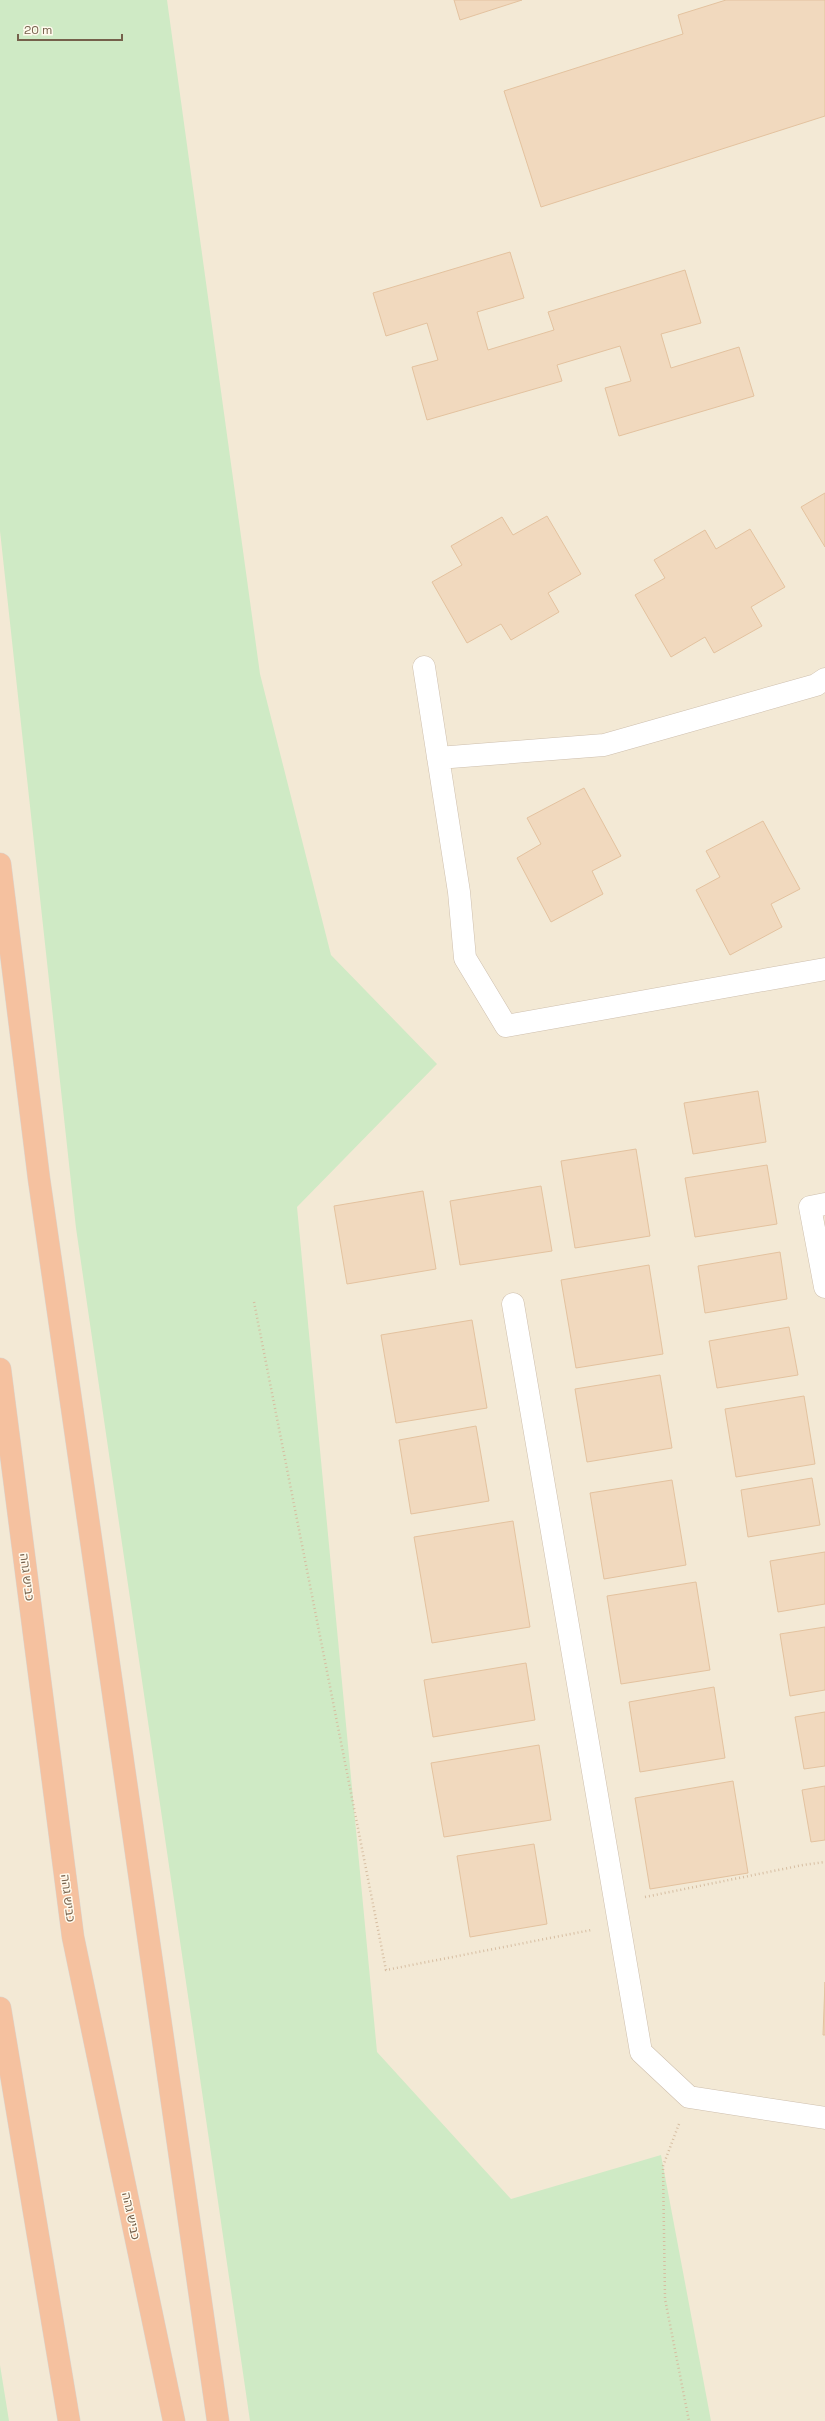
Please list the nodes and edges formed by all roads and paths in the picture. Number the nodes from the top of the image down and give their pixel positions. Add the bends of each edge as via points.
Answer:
1 (424, 667) dead end
2 (825, 679) edge
3 (438, 758) junction
4 (0, 864) edge
5 (825, 970) edge
6 (825, 1204) edge
7 (825, 1287) edge
8 (254, 1302) dead end
9 (513, 1304) dead end
10 (0, 1369) edge
11 (825, 1862) edge
12 (618, 1914) junction
13 (0, 2008) edge
14 (689, 2097) junction
15 (825, 2118) edge
16 (69, 2421) edge
17 (174, 2421) edge
18 (218, 2421) edge
19 (689, 2421) edge

1 - 3 street
2 - 3 street via 816,685 604,745
3 - 5 street via 459,892 465,958 506,1026
4 - 18 highway via 39,1179
6 - 7 street via 810,1207
8 - 12 path via 386,1970
9 - 12 street
10 - 17 highway, כביש גהה via 73,1937
11 - 12 path via 772,1871
12 - 14 street via 641,2052
13 - 16 highway
14 - 15 street
14 - 19 path via 663,2166 665,2299

